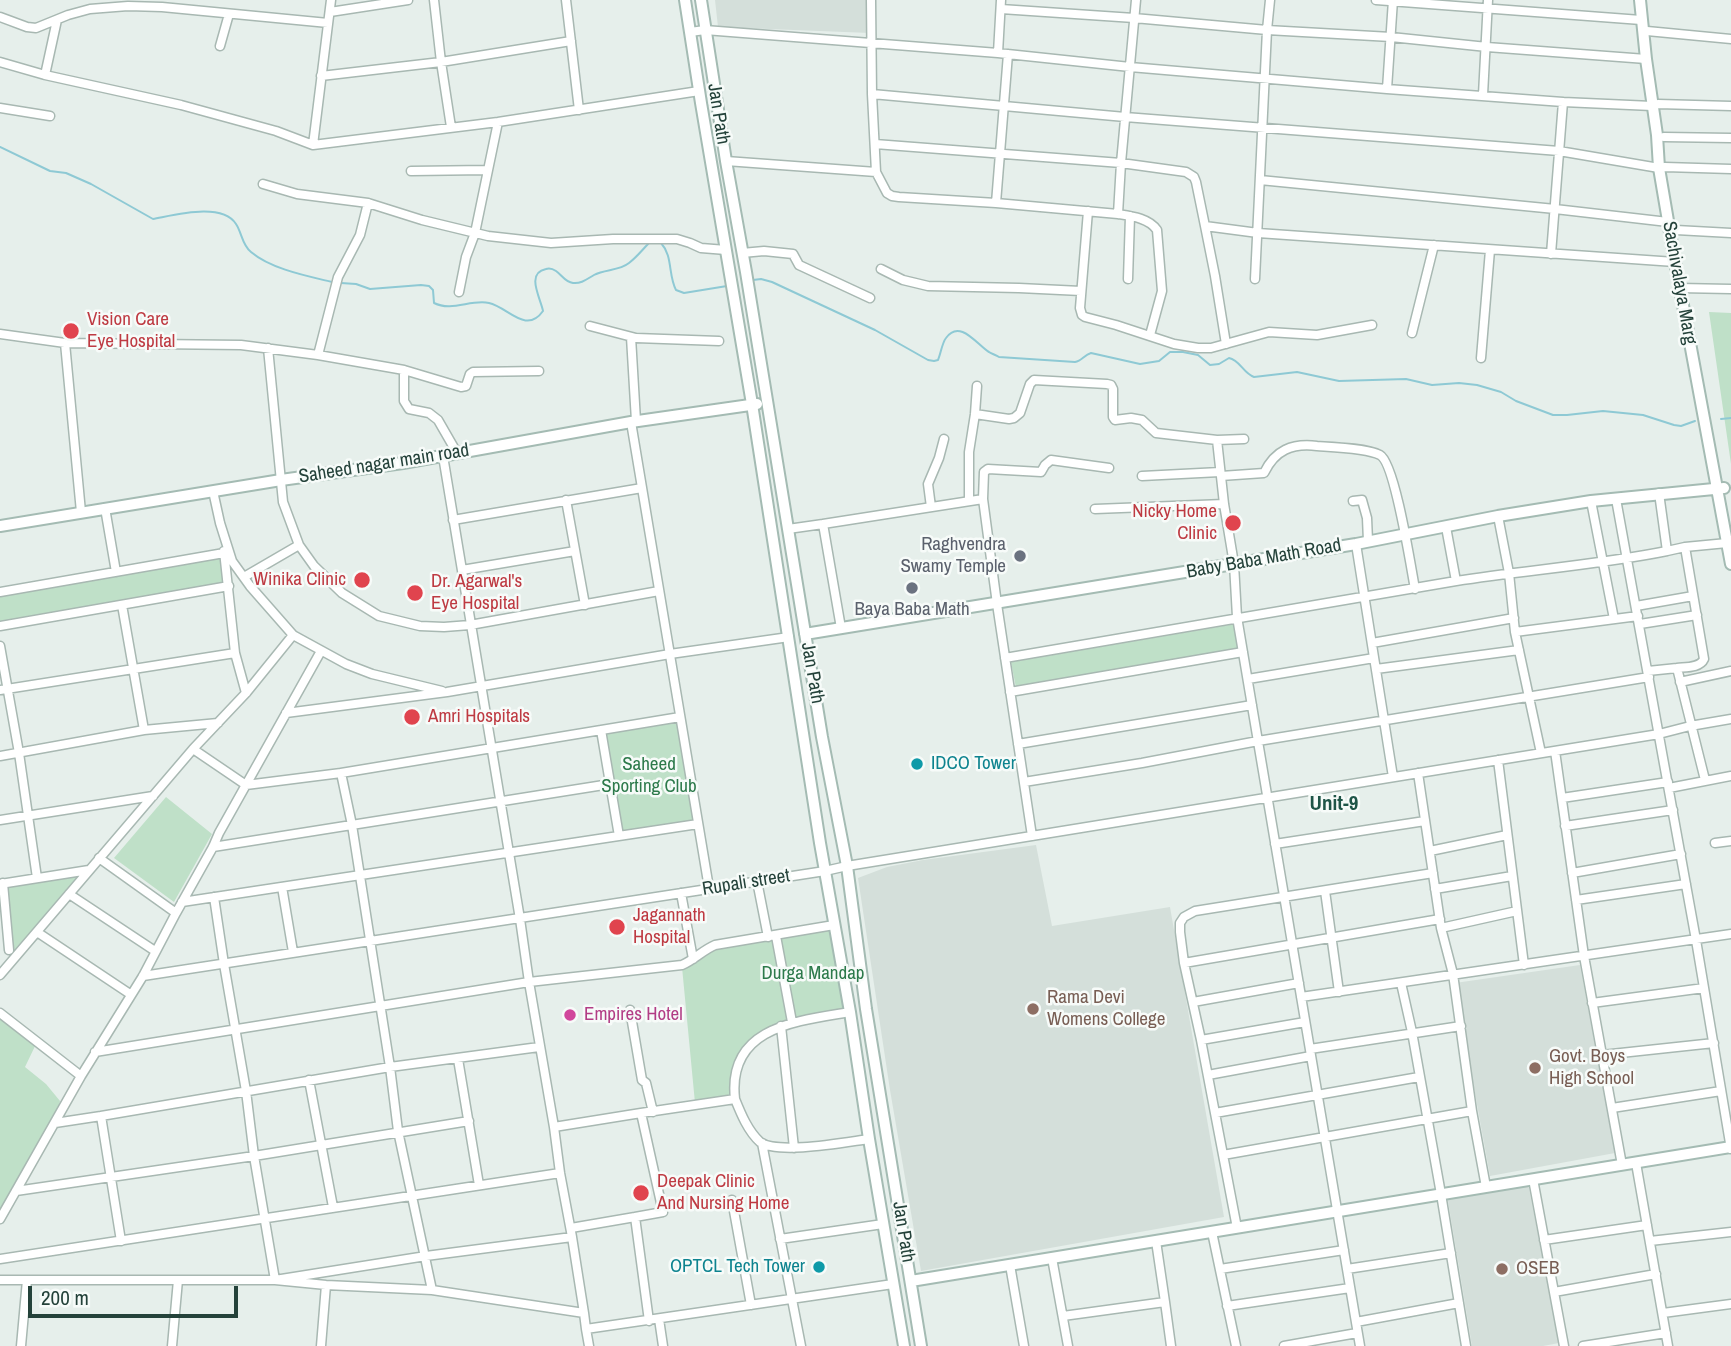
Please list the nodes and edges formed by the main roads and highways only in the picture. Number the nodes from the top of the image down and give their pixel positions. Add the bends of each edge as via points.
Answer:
1 (685, 0) edge
2 (701, 0) edge
3 (1640, 0) edge
4 (1646, 0) edge
5 (1655, 105) junction
6 (1662, 168) junction
7 (1671, 228) junction
8 (1682, 288) junction
9 (767, 402) junction
10 (752, 404) junction
11 (1724, 488) edge
12 (1731, 525) edge
13 (0, 526) edge
14 (1731, 564) edge
15 (805, 634) junction
16 (1731, 1148) edge
17 (911, 1281) junction
18 (904, 1346) edge
19 (921, 1346) edge

1 - 10 main road, Jan Path
2 - 9 main road, Jan Path
3 - 5 main road, Sachivalaya Marg
4 - 5 main road, Sachivalaya Marg
5 - 6 main road, Sachivalaya Marg
5 - 6 main road, Sachivalaya Marg via 1664,137
6 - 7 main road, Sachivalaya Marg
7 - 8 main road, Sachivalaya Marg
7 - 8 main road, Sachivalaya Marg
8 - 11 main road, Sachivalaya Marg
9 - 10 main road, Saheed nagar main road
9 - 15 main road, Jan Path
10 - 13 main road, Saheed nagar main road
10 - 18 main road, Jan Path
11 - 12 main road, Sachivalaya Marg
11 - 14 main road, Sachivalaya Marg
11 - 15 main road, Baby Baba Math Road via 1591,500 1356,544
15 - 17 main road, Jan Path via 847,866
16 - 17 main road
17 - 19 main road, Jan Path

